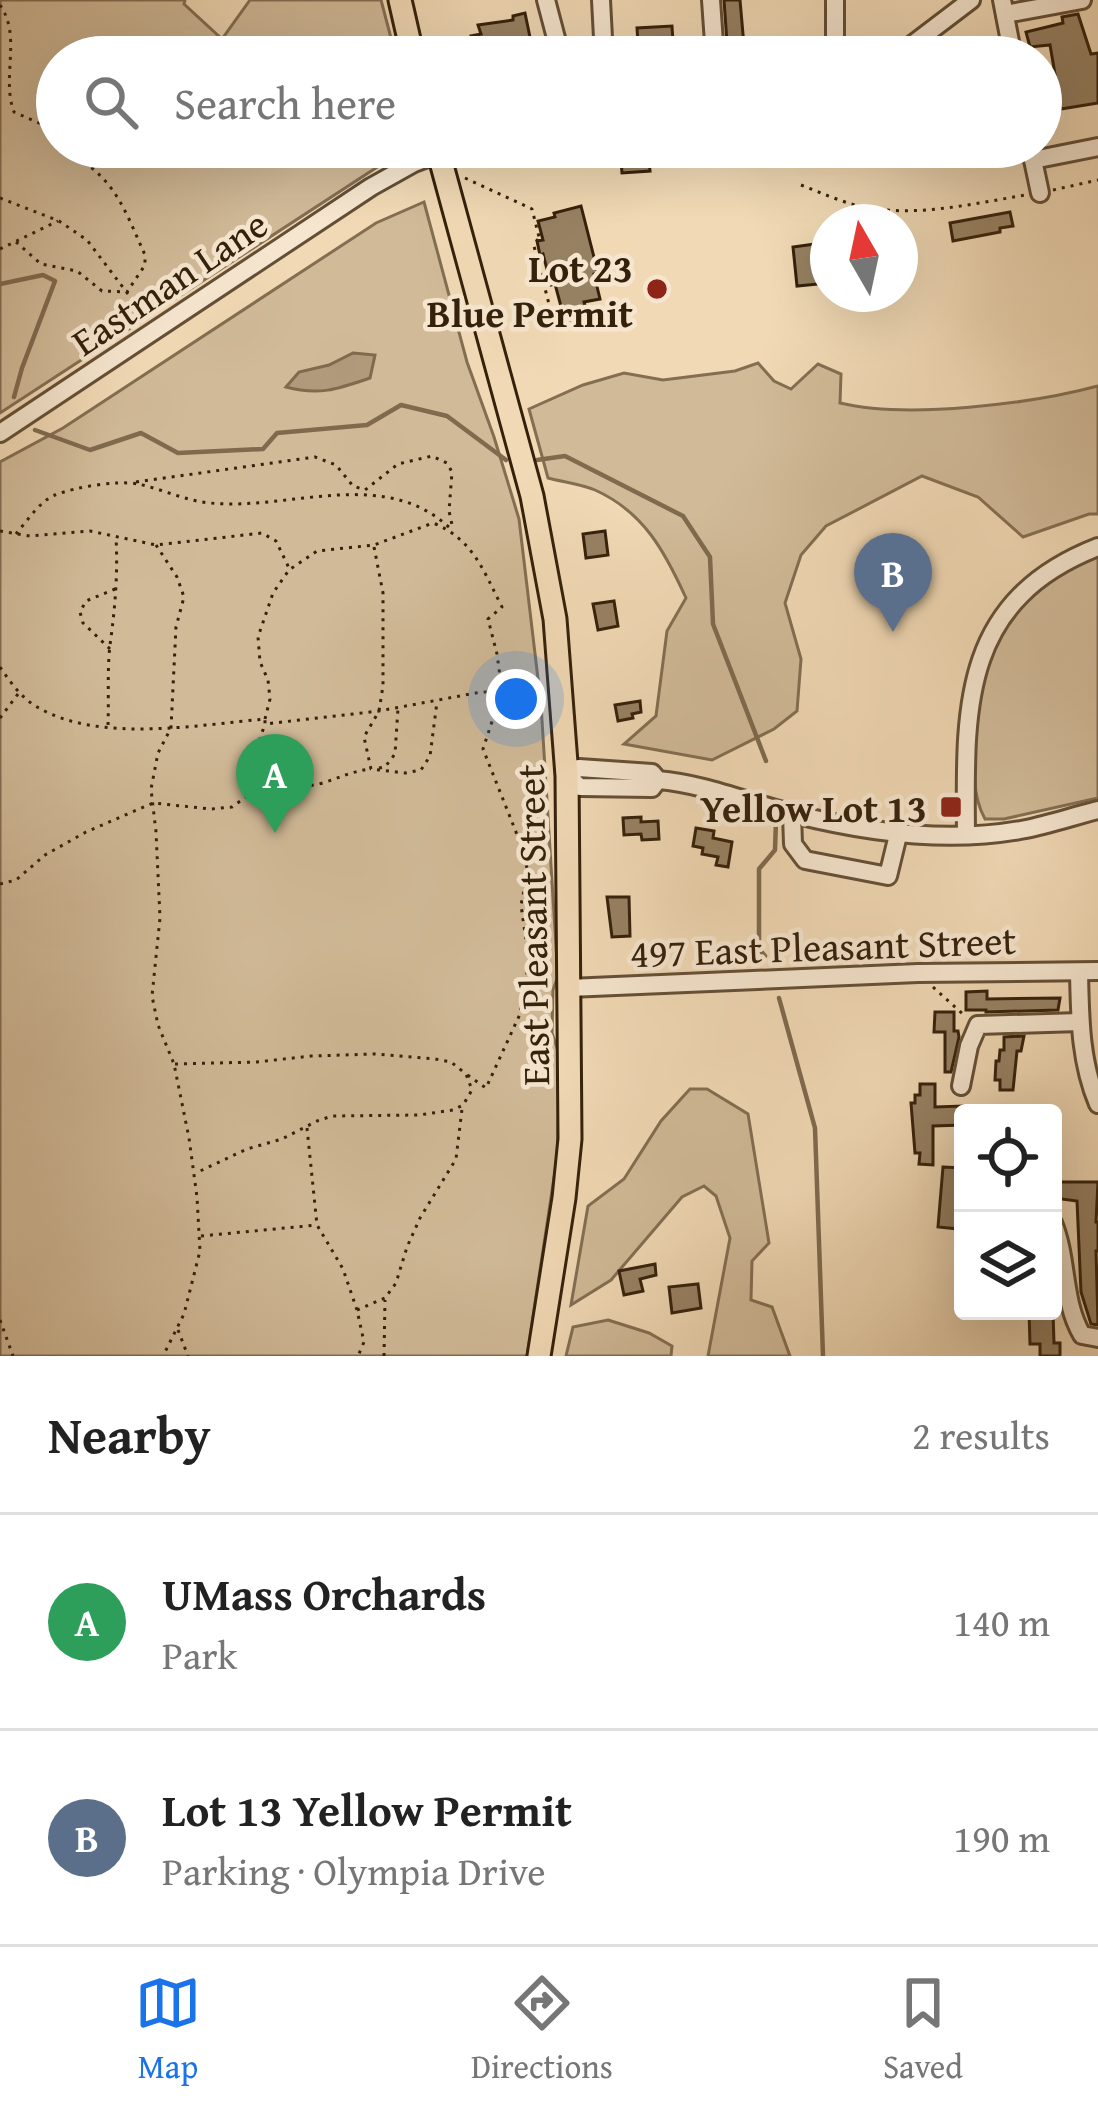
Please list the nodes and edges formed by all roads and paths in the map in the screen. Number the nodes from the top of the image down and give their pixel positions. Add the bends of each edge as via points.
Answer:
1 (400, 0) edge
2 (546, 0) edge
3 (601, 0) edge
4 (711, 0) edge
5 (835, 0) edge
6 (971, 0) edge
7 (1082, 0) edge
8 (0, 5) edge
9 (1003, 7) edge
10 (408, 36) edge
11 (555, 36) edge
12 (603, 36) edge
13 (714, 36) edge
14 (835, 36) edge
15 (924, 36) edge
16 (36, 122) edge
17 (1098, 147) edge
18 (1062, 150) edge
19 (91, 168) edge
20 (408, 168) edge
21 (449, 168) edge
22 (1035, 168) edge
23 (458, 175) dead end
24 (1098, 180) edge
25 (801, 185) dead end
26 (1040, 193) junction
27 (0, 198) edge
28 (59, 221) junction
29 (16, 242) junction
30 (0, 249) edge
31 (127, 292) junction
32 (563, 316) dead end
33 (158, 329) junction
34 (0, 433) edge
35 (132, 482) junction
36 (0, 531) edge
37 (453, 531) junction
38 (16, 534) junction
39 (116, 536) junction
40 (156, 545) junction
41 (374, 545) junction
42 (1098, 547) edge
43 (290, 570) junction
44 (117, 588) junction
45 (110, 649) junction
46 (0, 667) edge
47 (502, 691) junction
48 (563, 691) junction
49 (19, 693) junction
50 (437, 699) junction
51 (398, 706) junction
52 (379, 711) junction
53 (0, 718) edge
54 (265, 722) junction
55 (108, 727) junction
56 (171, 728) junction
57 (371, 769) junction
58 (257, 775) junction
59 (568, 776) junction
60 (153, 803) junction
61 (1098, 810) edge
62 (792, 814) junction
63 (966, 834) junction
64 (898, 835) junction
65 (0, 884) edge
66 (1089, 971) edge
67 (932, 986) dead end
68 (569, 988) junction
69 (1080, 1022) junction
70 (977, 1028) junction
71 (174, 1064) junction
72 (466, 1074) junction
73 (961, 1086) dead end
74 (1098, 1104) edge
75 (463, 1105) junction
76 (306, 1126) junction
77 (194, 1173) junction
78 (317, 1225) junction
79 (200, 1236) junction
80 (1062, 1259) edge
81 (385, 1298) junction
82 (357, 1310) junction
83 (0, 1320) edge
84 (177, 1329) junction
85 (1098, 1338) edge
86 (0, 1353) edge
87 (12, 1353) edge
88 (164, 1356) edge
89 (188, 1356) edge
90 (358, 1356) edge
91 (384, 1356) edge
92 (539, 1356) edge

1 - 10 main road
2 - 11 street
3 - 12 street
4 - 13 street
5 - 14 street
6 - 15 street
7 - 9 street
8 - 16 path via 10,32 9,99 14,112
17 - 18 street
19 - 31 path via 118,198 145,255
20 - 33 street, Eastman Lane
21 - 48 main road, East Pleasant Street via 532,496
22 - 26 street
23 - 32 path via 532,209 550,308
24 - 26 path
25 - 26 path via 861,207 906,211
27 - 28 path
28 - 29 path
28 - 31 path via 87,240
29 - 30 path
29 - 31 path via 41,264 77,271 102,291
31 - 33 path
33 - 34 street, Eastman Lane
35 - 37 path via 209,503 392,497 412,501
35 - 37 path via 315,457 364,490 398,464 432,456 452,472
35 - 38 path via 52,495
36 - 38 path
37 - 41 path via 433,523
37 - 47 path via 502,607 488,619
38 - 39 path
39 - 40 path
39 - 44 path
40 - 43 path via 262,533 276,541
40 - 56 path via 184,597
41 - 43 path via 317,551
41 - 52 path via 385,622
42 - 63 street via 1027,588 986,645 967,724
43 - 54 path via 258,637 270,699
44 - 45 path
44 - 45 path via 80,612
45 - 55 path
46 - 49 path
47 - 48 path
47 - 50 path
47 - 72 path via 483,748 528,871 521,905 530,961 520,1014 486,1088
48 - 59 main road, East Pleasant Street
49 - 53 path
49 - 55 path via 56,716
50 - 51 path
50 - 57 path via 422,770
51 - 52 path
51 - 57 path via 395,754
52 - 54 path
52 - 57 path via 364,736
54 - 56 path
54 - 58 path
55 - 56 path
56 - 60 path via 158,753
57 - 58 path via 314,786
58 - 60 path via 253,792 232,807
59 - 62 street via 580,788 652,788 658,780
59 - 68 main road, East Pleasant Street
60 - 65 path
60 - 71 path via 160,918 152,996
61 - 63 street
62 - 64 street
62 - 64 street via 793,844 805,860 887,876
63 - 64 street
66 - 68 street, 497 East Pleasant Street
66 - 69 street, 497 East Pleasant Street
67 - 70 path
68 - 92 main road, East Pleasant Street via 570,1139
69 - 70 street
69 - 74 street, 497 East Pleasant Street
70 - 73 street
71 - 72 path via 375,1054 451,1062
71 - 77 path
72 - 75 path via 472,1090
75 - 76 path
75 - 81 path via 456,1159
76 - 77 path
76 - 78 path
77 - 79 path
78 - 79 path
78 - 82 path
79 - 84 path
80 - 85 street via 1078,1328
81 - 82 path
81 - 91 path
82 - 90 path via 364,1342
83 - 87 path
84 - 88 path
84 - 89 path
86 - 87 path

